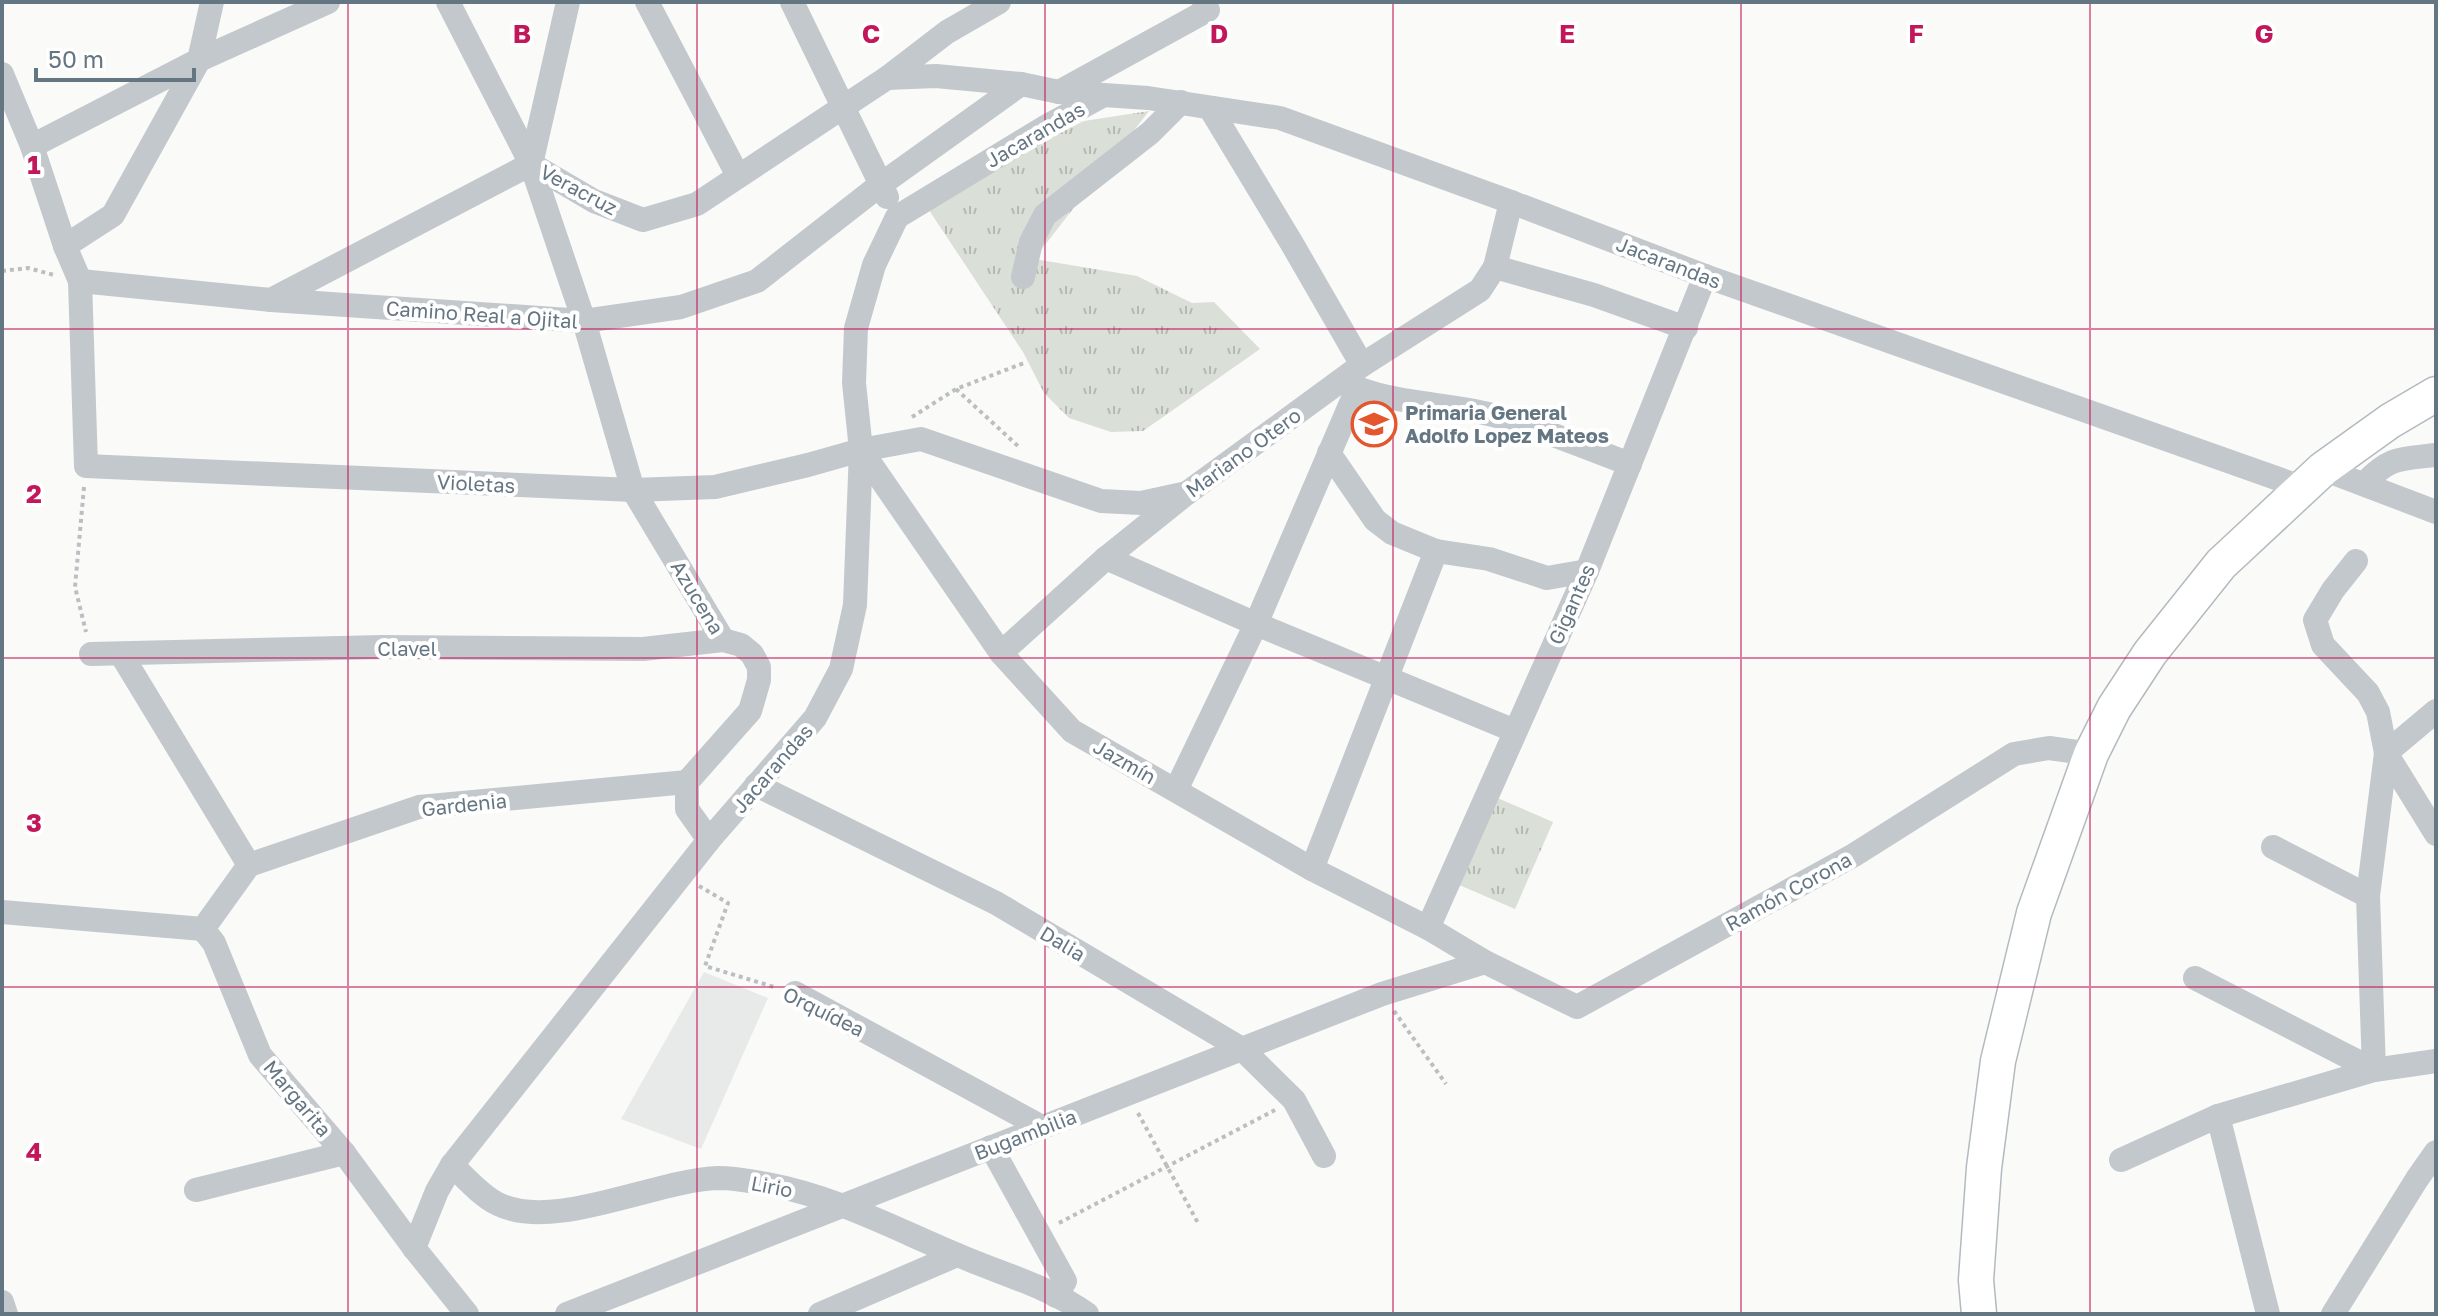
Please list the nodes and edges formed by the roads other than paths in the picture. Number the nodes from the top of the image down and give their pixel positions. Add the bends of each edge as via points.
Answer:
1 (212, 2) edge
2 (328, 2) edge
3 (448, 2) edge
4 (568, 2) edge
5 (647, 2) edge
6 (792, 2) edge
7 (999, 2) edge
8 (1206, 6) edge
9 (199, 60) junction
10 (2, 74) edge
11 (887, 78) junction
12 (1021, 84) junction
13 (1059, 92) junction
14 (1102, 96) junction
15 (1181, 102) junction
16 (842, 107) junction
17 (1210, 108) junction
18 (32, 146) junction
19 (531, 164) junction
20 (738, 176) junction
21 (880, 185) junction
22 (1511, 202) junction
23 (897, 217) junction
24 (65, 246) junction
25 (1495, 267) junction
26 (1705, 276) junction
27 (1023, 277) dead end
28 (81, 284) junction
29 (271, 300) junction
30 (584, 321) junction
31 (1686, 328) junction
32 (1353, 379) junction
33 (2436, 394) edge
34 (861, 450) junction
35 (1329, 453) junction
36 (2436, 455) edge
37 (1630, 464) junction
38 (2314, 478) junction
39 (2364, 484) junction
40 (633, 490) junction
41 (1187, 493) junction
42 (2436, 512) edge
43 (1436, 551) junction
44 (1106, 558) junction
45 (2356, 561) dead end
46 (1587, 571) junction
47 (1256, 624) junction
48 (723, 640) junction
49 (1001, 653) junction
50 (91, 654) road end
51 (121, 654) junction
52 (1388, 678) junction
53 (2436, 711) edge
54 (1515, 731) junction
55 (2386, 753) junction
56 (2091, 754) junction
57 (687, 782) junction
58 (756, 785) junction
59 (1176, 790) junction
60 (2436, 834) edge
61 (709, 840) junction
62 (2273, 847) dead end
63 (249, 865) junction
64 (1312, 869) junction
65 (2368, 896) junction
66 (2, 912) edge
67 (1428, 928) junction
68 (203, 929) junction
69 (1485, 962) junction
70 (2195, 978) dead end
71 (795, 993) road end
72 (1242, 1049) junction
73 (2436, 1061) edge
74 (2374, 1070) junction
75 (2218, 1116) junction
76 (1042, 1127) junction
77 (991, 1147) junction
78 (2436, 1152) edge
79 (344, 1153) junction
80 (1324, 1156) dead end
81 (2121, 1160) dead end
82 (452, 1165) junction
83 (196, 1190) dead end
84 (847, 1206) junction
85 (414, 1248) junction
86 (957, 1255) junction
87 (1056, 1296) junction
88 (2, 1302) edge
89 (6, 1314) edge
90 (467, 1314) edge
91 (567, 1314) edge
92 (820, 1314) edge
93 (1087, 1314) edge
94 (1979, 1314) edge
95 (2268, 1314) edge
96 (2333, 1314) edge

1 - 9 street
2 - 9 street
3 - 19 street, Azucena
4 - 19 street
5 - 20 street
6 - 16 street
7 - 11 street, Veracruz via 947,32
8 - 13 street
9 - 18 street
9 - 24 street via 113,215
10 - 18 street
11 - 12 street via 936,76
11 - 16 street, Veracruz
12 - 13 street
12 - 21 street, Camino Real a Ojital
13 - 14 street
14 - 15 street, Jacarandas
14 - 23 street, Jacarandas
15 - 17 street, Jacarandas
15 - 27 street via 1150,133 1045,215 1031,242
16 - 20 street, Veracruz
16 - 21 street
17 - 22 street, Jacarandas via 1280,118
17 - 32 street via 1291,242
18 - 24 street
19 - 20 street, Veracruz via 594,201 643,220 697,204
19 - 29 street, Veracruz
19 - 30 street, Azucena
21 - 23 street
21 - 30 street, Camino Real a Ojital via 757,281 681,307
22 - 25 street, Mariano Otero
22 - 26 street, Jacarandas
23 - 34 street, Jacarandas via 874,265 856,328 854,383
24 - 28 street
25 - 31 street
25 - 32 street, Mariano Otero via 1480,290
26 - 31 street, Gigantes
26 - 38 street, Jacarandas
28 - 29 street, Camino Real a Ojital
28 - 40 street, Violetas via 86,466
29 - 30 street, Camino Real a Ojital
30 - 40 street, Azucena
31 - 37 street, Gigantes
32 - 35 street
32 - 37 street via 1392,398 1499,417
32 - 41 street, Mariano Otero
33 - 38 main road
34 - 40 street, Violetas via 715,487
34 - 41 street, Violetas via 921,439 1101,501 1141,503
34 - 49 street, Jazmín
34 - 58 street, Jacarandas via 855,605 841,669 815,718
35 - 43 street via 1375,520
35 - 47 street
36 - 39 street via 2398,458 2378,468
37 - 46 street, Gigantes
38 - 39 street, Jacarandas
38 - 56 main road via 2221,564 2159,642 2114,708
39 - 42 street, Jacarandas
40 - 48 street, Azucena
41 - 44 street, Mariano Otero
43 - 46 street via 1489,559 1547,578
43 - 52 street
44 - 47 street
44 - 49 street, Mariano Otero
45 - 55 street via 2315,620 2323,645 2368,693 2378,712
46 - 54 street, Gigantes
47 - 52 street
47 - 59 street
48 - 51 street, Clavel via 643,649 383,647
48 - 57 street, Azucena via 752,654 759,680 750,711
49 - 59 street, Jazmín via 1072,731
50 - 51 street, Clavel
51 - 63 street
52 - 54 street
52 - 64 street
53 - 55 street
54 - 67 street, Gigantes
55 - 60 street
55 - 65 street
56 - 69 street, Ramón Corona via 2049,748 2014,754 1854,855 1577,1007
56 - 94 main road via 2034,913 1998,1061 1984,1168 1976,1280
57 - 61 street via 687,809
57 - 63 street, Gardenia via 419,807
58 - 61 street, Jacarandas
58 - 72 street, Dalia via 996,903
59 - 64 street, Jazmín
61 - 82 street, Jacarandas
62 - 65 street
63 - 68 street
64 - 67 street, Jazmín
65 - 74 street
66 - 68 street
67 - 69 street, Jazmín
68 - 79 street, Margarita via 214,943 260,1055
69 - 72 street, Bugambilia via 1382,994
70 - 74 street
71 - 76 street, Orquídea
72 - 76 street, Bugambilia
72 - 80 street, Dalia via 1294,1100
73 - 74 street
74 - 75 street
75 - 81 street
75 - 95 street
76 - 77 street, Bugambilia
77 - 84 street, Bugambilia
77 - 87 street via 1065,1281
78 - 96 street
79 - 83 street
79 - 85 street, Margarita
82 - 84 street, Lirio via 495,1203 535,1214 718,1178 794,1189
82 - 85 street, Jacarandas
84 - 86 street, Lirio
84 - 91 street, Bugambilia
85 - 90 street, Margarita
86 - 87 street, Lirio
86 - 92 street
87 - 93 street, Lirio
88 - 89 street

